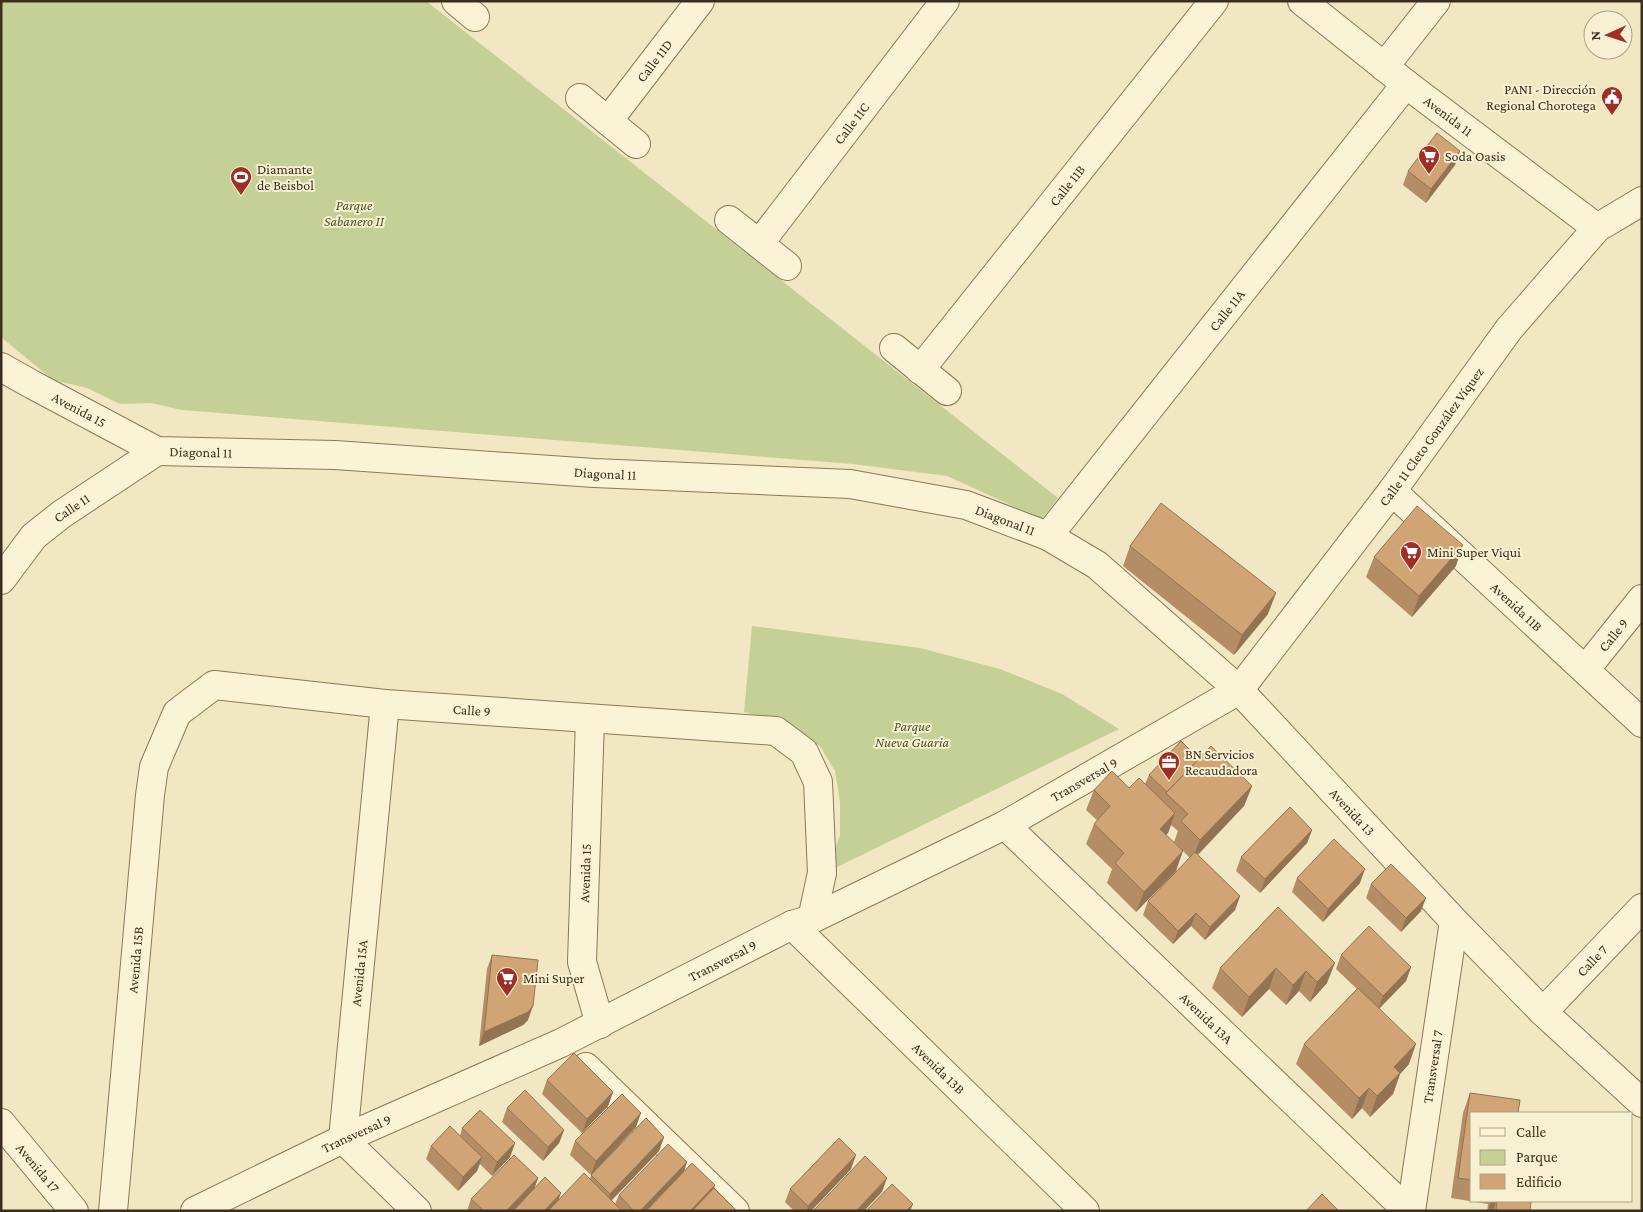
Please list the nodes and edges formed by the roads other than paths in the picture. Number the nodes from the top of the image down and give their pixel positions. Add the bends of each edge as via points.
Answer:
1 (700, 1) edge
2 (945, 1) edge
3 (1214, 1) edge
4 (1302, 1) edge
5 (1436, 1) edge
6 (1384, 66) junction
7 (1406, 84) junction
8 (580, 98) dead end
9 (608, 121) junction
10 (636, 144) dead end
11 (1642, 201) edge
12 (729, 220) dead end
13 (1598, 228) junction
14 (759, 244) junction
15 (787, 266) dead end
16 (894, 348) dead end
17 (1, 367) edge
18 (920, 370) junction
19 (947, 392) dead end
20 (156, 451) junction
21 (1392, 491) junction
22 (1048, 536) junction
23 (1, 580) edge
24 (1642, 599) edge
25 (1585, 670) junction
26 (1239, 690) junction
27 (385, 704) junction
28 (177, 713) joint
29 (590, 719) junction
30 (1642, 723) edge
31 (1005, 825) junction
32 (1642, 908) edge
33 (1454, 921) junction
34 (802, 922) junction
35 (1543, 1012) junction
36 (600, 1024) junction
37 (562, 1043) junction
38 (1642, 1103) edge
39 (1, 1123) edge
40 (343, 1139) junction
41 (74, 1211) edge
42 (113, 1211) edge
43 (195, 1211) edge
44 (416, 1211) edge
45 (735, 1211) edge
46 (1085, 1211) edge
47 (1409, 1211) edge

1 - 9 street, Calle 11D
2 - 14 street, Calle 11C
3 - 18 street, Calle 11B
4 - 6 street, Avenida 11
5 - 6 street
6 - 7 street, Avenida 11
7 - 13 street, Avenida 11
7 - 22 street, Calle 11A
8 - 9 street
9 - 10 street
11 - 13 street, Calle 11 Cleto González Víquez
12 - 14 street
13 - 21 street, Calle 11 Cleto González Víquez via 1509,329
14 - 15 street
16 - 18 street
17 - 20 street, Avenida 15
18 - 19 street
20 - 22 street, Diagonal 11 via 336,455 594,473 850,484 966,505
20 - 23 street, Calle 11 via 34,536
21 - 25 street, Avenida 11B
21 - 26 street, Calle 11 Cleto González Víquez
22 - 26 street, Avenida 13 via 1097,565
24 - 25 street, Calle 9
25 - 30 street, Avenida 11B
26 - 31 street, Transversal 9
26 - 33 street, Avenida 13
27 - 28 street, Calle 9 via 214,685
27 - 29 street, Calle 9
27 - 40 street, Avenida 15A
28 - 42 street, Avenida 15B via 154,767 150,795
29 - 34 street, Calle 9 via 776,731 804,752 818,782 822,874
29 - 36 street, Avenida 15 via 582,962
31 - 34 street, Transversal 9
31 - 47 street, Avenida 13A
32 - 35 street, Calle 7
33 - 35 street, Avenida 13
33 - 47 street, Transversal 7
34 - 36 street, Transversal 9
34 - 46 street, Avenida 13B
35 - 38 street, Avenida 13
36 - 37 street, Transversal 9
37 - 40 street, Transversal 9
37 - 45 street
39 - 41 street, Avenida 17
40 - 43 street, Transversal 9
40 - 44 street

